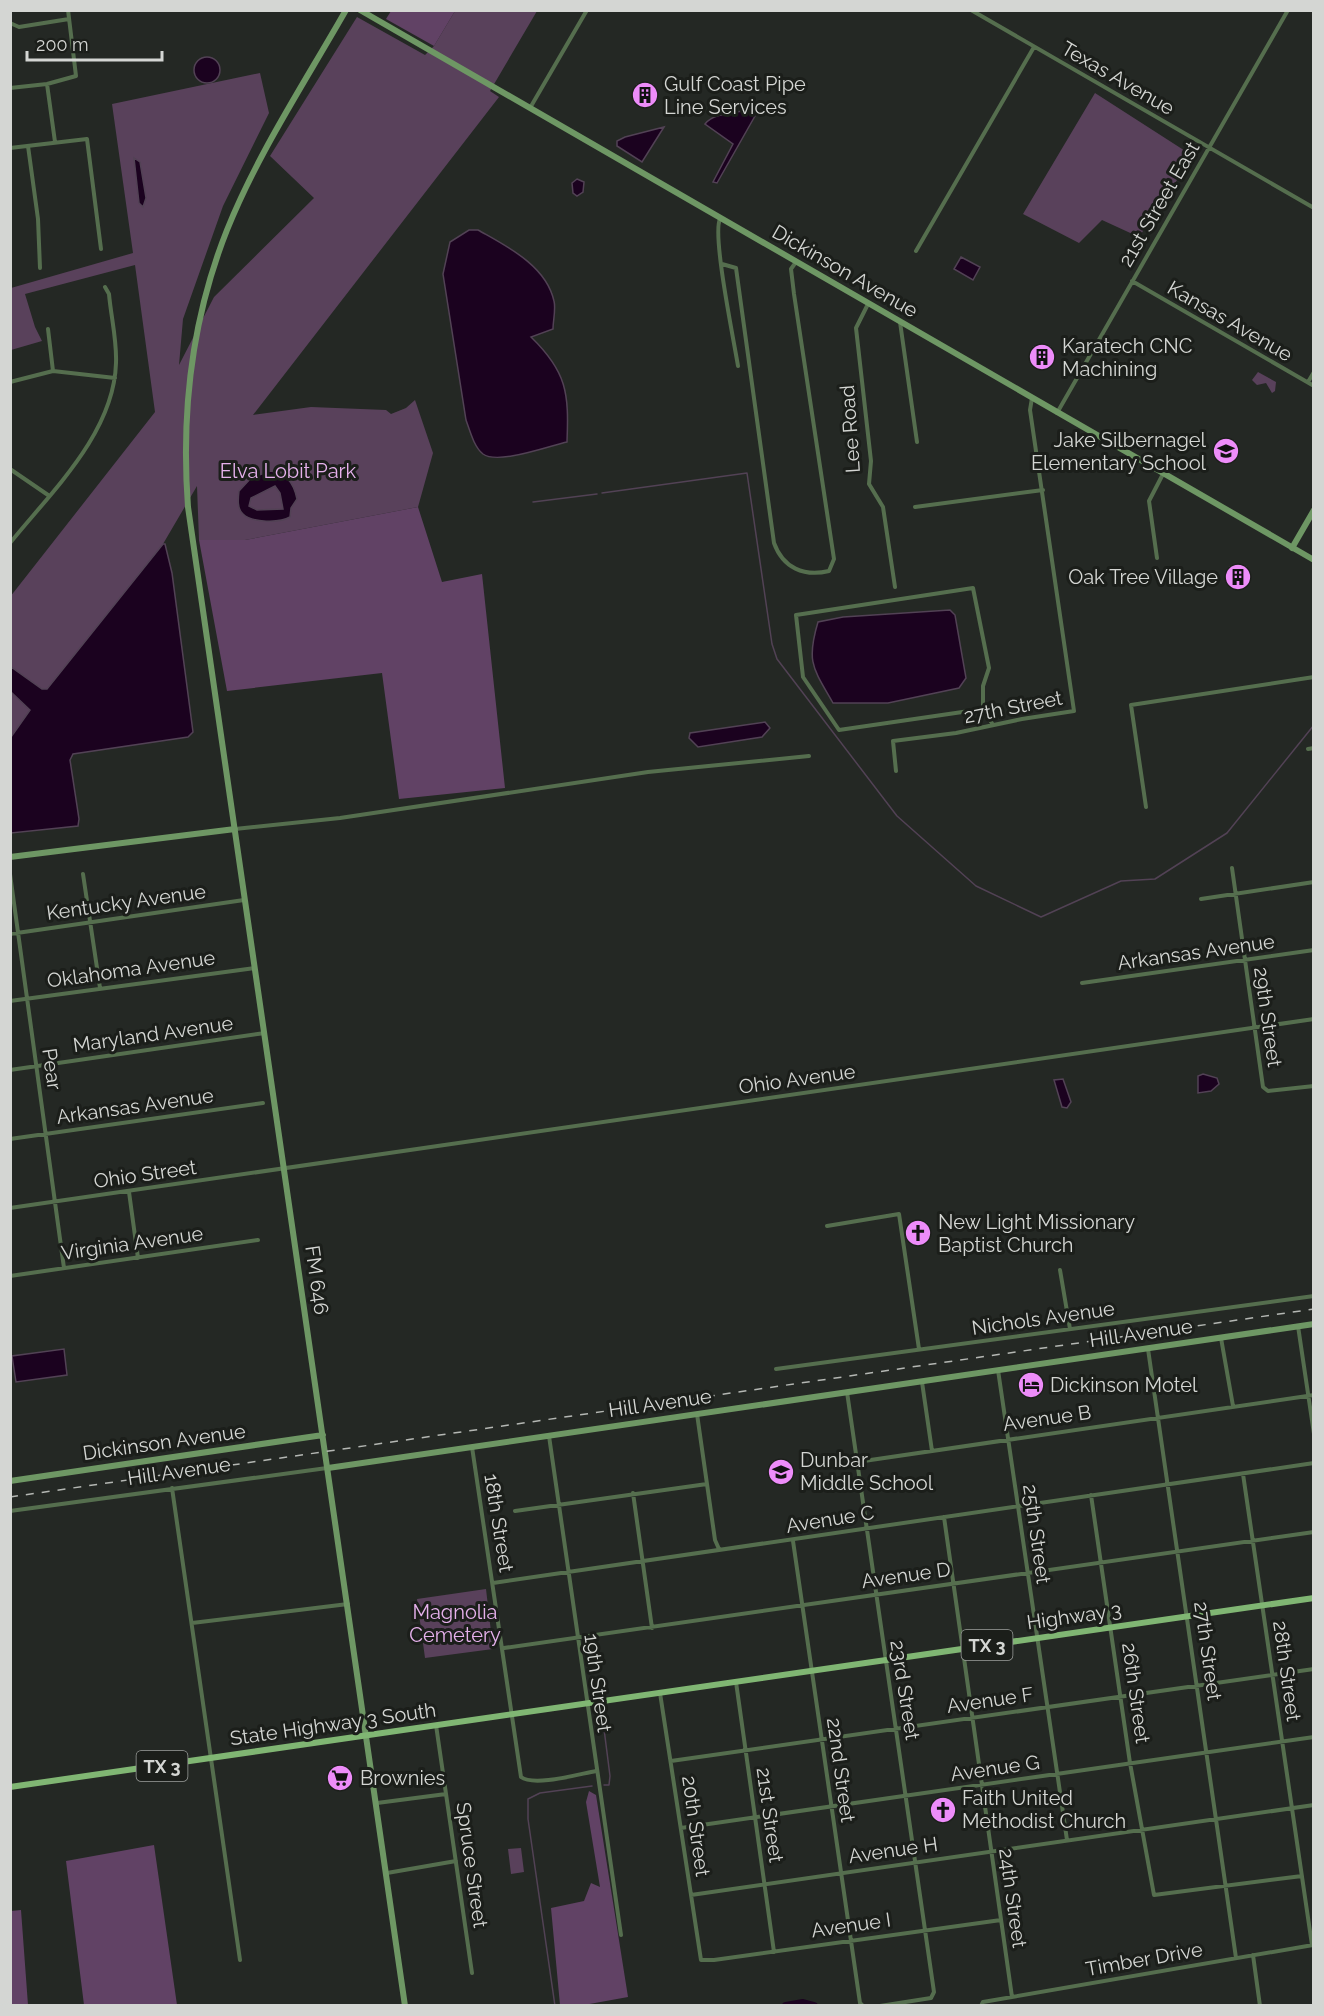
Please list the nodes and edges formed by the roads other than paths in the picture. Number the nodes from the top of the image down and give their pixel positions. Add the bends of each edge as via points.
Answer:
1 (68, 10) edge
2 (346, 10) edge
3 (360, 10) edge
4 (587, 10) edge
5 (971, 10) edge
6 (1288, 10) edge
7 (69, 19) junction
8 (11, 23) edge
9 (1034, 47) junction
10 (47, 84) junction
11 (10, 88) edge
12 (530, 109) junction
13 (55, 142) junction
14 (28, 146) junction
15 (10, 148) edge
16 (1209, 148) junction
17 (1314, 208) edge
18 (720, 219) junction
19 (101, 249) dead end
20 (916, 251) dead end
21 (796, 262) junction
22 (722, 264) junction
23 (40, 268) dead end
24 (1132, 281) junction
25 (105, 287) dead end
26 (868, 304) junction
27 (900, 322) junction
28 (48, 329) dead end
29 (738, 366) dead end
30 (53, 370) junction
31 (1314, 372) edge
32 (115, 378) junction
33 (10, 382) edge
34 (1308, 382) junction
35 (1314, 386) edge
36 (1032, 398) junction
37 (1057, 413) junction
38 (917, 442) dead end
39 (10, 469) edge
40 (1163, 474) junction
41 (1043, 490) junction
42 (48, 495) junction
43 (915, 507) dead end
44 (1314, 510) edge
45 (10, 543) edge
46 (1292, 548) junction
47 (1157, 558) dead end
48 (1314, 560) edge
49 (895, 587) dead end
50 (1314, 677) edge
51 (983, 709) junction
52 (993, 725) junction
53 (1314, 748) edge
54 (1308, 749) dead end
55 (809, 756) dead end
56 (896, 771) dead end
57 (1146, 807) dead end
58 (235, 829) junction
59 (10, 857) edge
60 (1232, 868) dead end
61 (10, 874) edge
62 (84, 874) dead end
63 (1314, 882) edge
64 (1236, 893) junction
65 (1202, 899) dead end
66 (245, 900) junction
67 (90, 922) junction
68 (18, 933) junction
69 (10, 934) edge
70 (1314, 950) edge
71 (1245, 960) junction
72 (255, 968) junction
73 (1082, 983) dead end
74 (100, 988) junction
75 (28, 999) junction
76 (10, 1001) edge
77 (1314, 1019) edge
78 (1254, 1028) junction
79 (265, 1033) junction
80 (37, 1066) junction
81 (10, 1070) edge
82 (1314, 1086) edge
83 (263, 1103) dead end
84 (46, 1134) junction
85 (10, 1139) edge
86 (285, 1170) junction
87 (129, 1192) junction
88 (55, 1202) junction
89 (10, 1208) edge
90 (827, 1226) dead end
91 (258, 1240) dead end
92 (138, 1258) junction
93 (64, 1268) junction
94 (1060, 1270) dead end
95 (10, 1276) edge
96 (1314, 1296) edge
97 (1314, 1324) edge
98 (1298, 1326) junction
99 (1070, 1329) junction
100 (1221, 1338) junction
101 (1148, 1348) junction
102 (919, 1349) junction
103 (776, 1369) dead end
104 (998, 1370) junction
105 (922, 1382) junction
106 (847, 1392) junction
107 (1311, 1395) edge
108 (1233, 1406) junction
109 (697, 1414) junction
110 (1158, 1417) junction
111 (1314, 1434) edge
112 (323, 1435) junction
113 (549, 1435) junction
114 (1008, 1439) junction
115 (472, 1446) junction
116 (932, 1450) junction
117 (857, 1462) junction
118 (1314, 1463) edge
119 (328, 1468) junction
120 (1243, 1473) junction
121 (10, 1481) edge
122 (707, 1484) junction
123 (1168, 1484) junction
124 (172, 1488) junction
125 (633, 1493) junction
126 (1091, 1495) junction
127 (558, 1503) junction
128 (1018, 1506) junction
129 (10, 1511) edge
130 (515, 1511) dead end
131 (491, 1513) dead end
132 (483, 1514) junction
133 (944, 1517) junction
134 (867, 1528) junction
135 (1314, 1532) edge
136 (1253, 1540) junction
137 (792, 1541) junction
138 (719, 1549) junction
139 (1178, 1551) junction
140 (643, 1560) junction
141 (1101, 1562) junction
142 (567, 1570) junction
143 (1027, 1573) junction
144 (493, 1583) junction
145 (953, 1584) junction
146 (876, 1595) junction
147 (1314, 1598) edge
148 (348, 1604) junction
149 (802, 1605) junction
150 (1262, 1605) junction
151 (1188, 1616) junction
152 (192, 1623) junction
153 (1111, 1627) junction
154 (652, 1628) junction
155 (577, 1638) junction
156 (1036, 1638) junction
157 (504, 1648) junction
158 (962, 1648) junction
159 (885, 1660) junction
160 (1314, 1669) edge
161 (811, 1671) junction
162 (1272, 1675) junction
163 (736, 1682) junction
164 (1197, 1685) junction
165 (660, 1693) junction
166 (1121, 1696) junction
167 (585, 1702) junction
168 (1046, 1707) junction
169 (511, 1714) junction
170 (972, 1718) junction
171 (436, 1725) junction
172 (896, 1729) junction
173 (367, 1735) junction
174 (1314, 1737) edge
175 (821, 1740) junction
176 (1282, 1742) junction
177 (746, 1751) junction
178 (1206, 1752) junction
179 (210, 1758) junction
180 (671, 1761) junction
181 (1130, 1763) junction
182 (596, 1771) junction
183 (1056, 1774) junction
184 (982, 1785) junction
185 (10, 1787) edge
186 (446, 1794) junction
187 (906, 1796) junction
188 (377, 1803) junction
189 (1314, 1805) edge
190 (831, 1806) junction
191 (1292, 1808) junction
192 (755, 1817) junction
193 (1215, 1820) junction
194 (681, 1828) junction
195 (1142, 1830) junction
196 (1067, 1840) junction
197 (992, 1851) junction
198 (456, 1861) junction
199 (916, 1862) junction
200 (387, 1873) junction
201 (841, 1873) junction
202 (1302, 1876) junction
203 (764, 1884) junction
204 (1226, 1887) junction
205 (691, 1895) junction
206 (1001, 1920) junction
207 (926, 1930) junction
208 (621, 1935) dead end
209 (851, 1940) junction
210 (1313, 1945) edge
211 (774, 1952) junction
212 (1252, 1955) junction
213 (1236, 1958) junction
214 (240, 1960) dead end
215 (705, 1960) joint
216 (472, 1973) dead end
217 (1012, 1997) junction
218 (861, 2004) edge
219 (405, 2006) edge
220 (880, 2006) edge
221 (981, 2006) edge
222 (1260, 2006) edge

1 - 7 street
2 - 58 main road, FM 646 via 259,163 227,230 208,284 195,342 184,454 188,507
3 - 12 main road, Dickinson Avenue
4 - 12 street
5 - 9 street, Texas Avenue
6 - 16 street, 21st Street East
7 - 8 street via 19,27
7 - 10 street via 76,76
9 - 16 street, Texas Avenue
9 - 20 street
10 - 11 street
10 - 13 street
12 - 18 main road, Dickinson Avenue
13 - 14 street
13 - 19 street via 87,139
14 - 15 street
14 - 23 street
16 - 17 street, Texas Avenue
16 - 24 street, 21st Street East
18 - 21 main road, Dickinson Avenue
18 - 22 street
21 - 22 street via 791,272 834,559 830,572 823,573 806,573 786,564 774,543 736,268
21 - 26 main road, Dickinson Avenue
22 - 29 street
24 - 34 street, Kansas Avenue
24 - 37 street, 21st Street East
25 - 32 street via 115,345
26 - 27 main road, Dickinson Avenue
26 - 49 street, Lee Road via 856,328 872,461 869,484 883,507
27 - 36 main road, Dickinson Avenue
27 - 38 street
28 - 30 street
30 - 32 street
30 - 33 street
31 - 34 street
32 - 42 street via 106,414 95,436
34 - 35 street, Kansas Avenue
36 - 37 main road, Dickinson Avenue
36 - 41 street, 27th Street via 1030,410
37 - 40 main road, Dickinson Avenue
39 - 42 street
40 - 46 main road, Dickinson Avenue
40 - 47 street via 1149,501
41 - 43 street
41 - 52 street, 27th Street via 1074,711
42 - 45 street
44 - 46 main road
46 - 48 main road, Dickinson Avenue
50 - 57 street via 1131,705
51 - 51 street via 839,730 803,676 796,615 973,588 988,668 982,686
51 - 52 street
52 - 56 street, 27th Street via 893,741
53 - 54 street
55 - 58 street via 648,772 340,818
58 - 59 main road
58 - 66 main road, FM 646 / FM 646
60 - 64 street, 29th Street
61 - 68 street, Pear
62 - 67 street
63 - 64 street
64 - 65 street
64 - 71 street, 29th Street
66 - 67 street, Kentucky Avenue
66 - 72 main road, FM 646 / FM 646
67 - 68 street, Kentucky Avenue
67 - 74 street
68 - 69 street, Kentucky Avenue
68 - 75 street, Pear
70 - 71 street, Arkansas Avenue
71 - 73 street, Arkansas Avenue
71 - 78 street, 29th Street
72 - 74 street, Oklahoma Avenue
72 - 79 main road, FM 646 / FM 646
74 - 75 street, Oklahoma Avenue
75 - 76 street, Oklahoma Avenue
75 - 80 street, Pear
77 - 78 street, Ohio Avenue
78 - 82 street, 29th Street via 1265,1090
78 - 86 street, Ohio Avenue
79 - 80 street, Maryland Avenue
79 - 86 main road, FM 646 / FM 646
80 - 81 street, Maryland Avenue
80 - 84 street, Pear
83 - 84 street, Arkansas Avenue
84 - 85 street, Arkansas Avenue
84 - 88 street, Pear
86 - 87 street, Ohio Street
86 - 112 main road, FM 646 / FM 646
87 - 88 street, Ohio Street
87 - 92 street
88 - 89 street, Ohio Street
88 - 93 street, Pear
90 - 102 street via 900,1214
91 - 92 street, Virginia Avenue
92 - 93 street, Virginia Avenue
93 - 95 street, Virginia Avenue
94 - 99 street
96 - 99 street, Nichols Avenue
97 - 98 main road, Hill Avenue
98 - 100 main road, Hill Avenue
98 - 107 street
99 - 102 street, Nichols Avenue
100 - 101 main road, Hill Avenue
100 - 108 street
101 - 104 main road, Hill Avenue
101 - 110 street, 27th Street
102 - 103 street, Nichols Avenue
104 - 105 main road, Hill Avenue
104 - 114 street, 25th Street
105 - 106 main road, Hill Avenue
105 - 116 street
106 - 109 main road, Hill Avenue
106 - 117 street, 23rd Street
107 - 108 street, Avenue B
107 - 111 street
108 - 110 street, Avenue B
109 - 113 main road, Hill Avenue
109 - 122 street
110 - 114 street, Avenue B
110 - 123 street, 27th Street
112 - 119 main road, FM 646 / FM 646
112 - 121 main road, Dickinson Avenue
113 - 115 main road, Hill Avenue
113 - 127 street, 19th Street
114 - 116 street, Avenue B
114 - 128 street, 25th Street
115 - 119 main road, Hill Avenue
115 - 132 street, 18th Street
116 - 117 street, Avenue B
117 - 134 street, 23rd Street
118 - 120 street, Avenue C
119 - 124 street, Hill Avenue
119 - 148 main road, FM 646 / FM 646
120 - 123 street, Avenue C
120 - 136 street, 28th Street
122 - 125 street
122 - 138 street
123 - 126 street, Avenue C
123 - 139 street, 27th Street
124 - 129 street, Hill Avenue
124 - 152 street
125 - 127 street
125 - 140 street
126 - 128 street, Avenue C
126 - 141 street, 26th Street
127 - 130 street
127 - 142 street, 19th Street
128 - 133 street, Avenue C
128 - 143 street, 25th Street
131 - 132 street
132 - 144 street, 18th Street
133 - 134 street, Avenue C
133 - 145 street, 24th Street
134 - 137 street, Avenue C
134 - 146 street, 23rd Street
135 - 136 street, Avenue D
136 - 139 street, Avenue D
136 - 150 street, 28th Street
137 - 138 street, Avenue C
137 - 149 street, 22nd Street
138 - 140 street, Avenue C
139 - 141 street, Avenue D
139 - 151 street, 27th Street
140 - 142 street, Avenue C
140 - 154 street
141 - 143 street, Avenue D
141 - 153 street, 26th Street
142 - 144 street, Avenue C
142 - 155 street, 19th Street
143 - 145 street, Avenue D
143 - 156 street, 25th Street
144 - 157 street, 18th Street
145 - 146 street, Avenue D
145 - 158 street, 24th Street
146 - 149 street, Avenue D
146 - 159 street, 23rd Street
147 - 150 main road, Highway 3 / TX 3
148 - 152 street
148 - 173 main road, FM 646 / FM 646
149 - 154 street, Avenue D
149 - 161 street, 22nd Street
150 - 151 main road, Highway 3 / TX 3
150 - 162 street, 28th Street
151 - 153 main road, Highway 3 / TX 3
151 - 164 street, 27th Street
152 - 179 street
153 - 156 main road, Highway 3 / TX 3
153 - 166 street, 26th Street
154 - 155 street, Avenue D
155 - 157 street, Avenue D
155 - 167 street, 19th Street
156 - 158 main road, Highway 3 / TX 3
156 - 168 street, 25th Street
157 - 169 street, 18th Street
158 - 159 main road, Highway 3 / TX 3
158 - 170 street, 24th Street
159 - 161 main road, Highway 3 / TX 3
159 - 172 street, 23rd Street
160 - 162 street, Avenue F
161 - 163 main road, Highway 3 / TX 3
161 - 175 street, 22nd Street
162 - 164 street, Avenue F
162 - 176 street, 28th Street
163 - 165 main road, Highway 3 / TX 3
163 - 177 street, 21st Street
164 - 166 street, Avenue F
164 - 178 street, 27th Street
165 - 167 main road, State Highway 3 South / TX 3
165 - 180 street, 20th Street
166 - 168 street, Avenue F
166 - 181 street, 26th Street
167 - 169 main road, State Highway 3 South / TX 3
167 - 182 street, 19th Street
168 - 170 street, Avenue F
168 - 183 street, 25th Street
169 - 171 main road, State Highway 3 South / TX 3
169 - 182 street, 18th Street via 518,1767 526,1781
170 - 172 street, Avenue F
170 - 184 street, 24th Street
171 - 173 main road, State Highway 3 South / TX 3
171 - 186 street, Spruce Street
172 - 175 street, Avenue F
172 - 187 street, 23rd Street
173 - 179 main road, State Highway 3 South / TX 3
173 - 188 main road, FM 646
174 - 176 street, Avenue G
175 - 177 street, Avenue F
175 - 190 street, 22nd Street
176 - 178 street, Avenue G
176 - 191 street, 28th Street
177 - 180 street, Avenue F
177 - 192 street, 21st Street
178 - 181 street, Avenue G
178 - 193 street, 27th Street
179 - 185 main road, State Highway 3 South / TX 3
179 - 214 street
180 - 194 street, 20th Street
181 - 183 street, Avenue G
181 - 195 street, 26th Street
182 - 208 street, 19th Street
183 - 184 street, Avenue G
183 - 196 street, 25th Street
184 - 187 street, Avenue G
184 - 197 street, 24th Street
186 - 188 street
186 - 198 street, Spruce Street
187 - 190 street, Avenue G
187 - 199 street, 23rd Street
188 - 200 main road, FM 646
189 - 191 street, Avenue H
190 - 192 street, Avenue G
190 - 201 street, 22nd Street
191 - 193 street, Avenue H
191 - 202 street, 28th Street
192 - 194 street, Avenue G
192 - 203 street, 21st Street
193 - 195 street, Avenue H
193 - 204 street, 27th Street
194 - 205 street, 20th Street
195 - 196 street, Avenue H
195 - 204 street, 26th Street via 1154,1896
196 - 197 street, Avenue H
197 - 199 street, Avenue H
197 - 206 street, 24th Street
198 - 200 street
198 - 216 street, Spruce Street
199 - 201 street, Avenue H
199 - 207 street, 23rd Street
200 - 219 main road, FM 646
201 - 203 street, Avenue H
201 - 209 street, 22nd Street
202 - 204 street
202 - 210 street, 28th Street
203 - 205 street, Avenue H
203 - 211 street, 21st Street
204 - 213 street, 27th Street
205 - 215 street, 20th Street via 699,1956
206 - 207 street, Avenue I
206 - 217 street, 24th Street
207 - 209 street, Avenue I
207 - 220 street, 23rd Street via 934,1992 931,1998
209 - 211 street, Avenue I
209 - 218 street, 22nd Street
210 - 212 street, Timber Drive
211 - 215 street, Avenue I
212 - 213 street, Timber Drive
212 - 222 street
213 - 217 street, Timber Drive
217 - 221 street, Timber Drive via 983,2002

